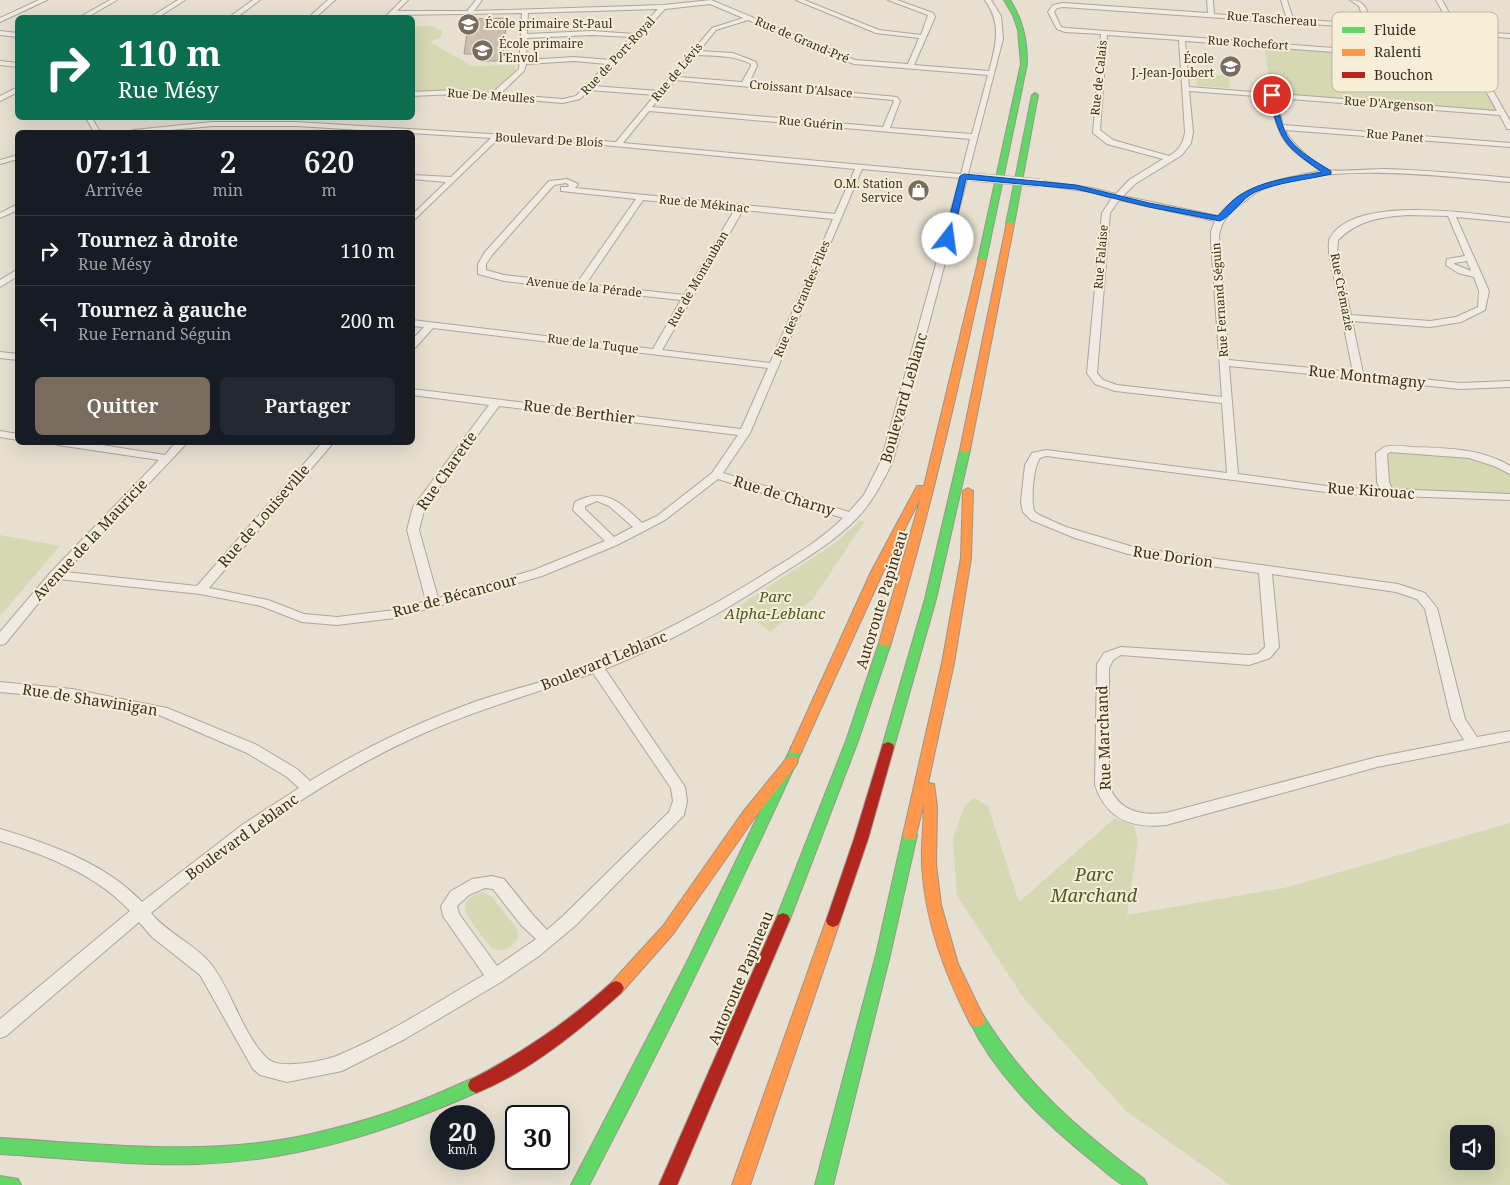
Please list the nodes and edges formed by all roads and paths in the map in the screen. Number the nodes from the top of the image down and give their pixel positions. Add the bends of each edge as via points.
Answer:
1 (44, 0) edge
2 (114, 0) edge
3 (182, 0) edge
4 (257, 0) edge
5 (332, 0) edge
6 (405, 0) edge
7 (479, 0) edge
8 (799, 0) edge
9 (891, 0) edge
10 (986, 0) edge
11 (1006, 0) edge
12 (1135, 0) edge
13 (1210, 0) edge
14 (1284, 0) edge
15 (1353, 0) edge
16 (1439, 0) edge
17 (708, 1) edge
18 (1065, 3) edge
19 (663, 8) junction
20 (1134, 10) junction
21 (525, 11) junction
22 (1364, 12) edge
23 (1446, 12) edge
24 (394, 13) junction
25 (469, 14) junction
26 (86, 15) edge
27 (157, 15) edge
28 (235, 15) edge
29 (314, 15) edge
30 (392, 15) edge
31 (1211, 15) junction
32 (748, 18) junction
33 (0, 20) edge
34 (1290, 20) junction
35 (1332, 23) edge
36 (1104, 33) junction
37 (0, 34) edge
38 (15, 35) edge
39 (525, 36) junction
40 (637, 36) junction
41 (923, 37) junction
42 (1182, 38) junction
43 (1332, 49) edge
44 (694, 53) junction
45 (523, 62) junction
46 (612, 62) junction
47 (0, 63) edge
48 (15, 64) edge
49 (910, 67) junction
50 (992, 73) junction
51 (672, 78) junction
52 (1038, 80) dead end
53 (745, 84) junction
54 (588, 88) junction
55 (1186, 89) junction
56 (15, 91) edge
57 (1491, 92) edge
58 (660, 93) junction
59 (415, 94) edge
60 (494, 95) junction
61 (1272, 95) junction
62 (0, 99) edge
63 (570, 100) joint
64 (646, 109) junction
65 (1502, 113) junction
66 (302, 120) edge
67 (297, 124) junction
68 (1280, 127) junction
69 (1510, 127) edge
70 (154, 130) edge
71 (389, 130) edge
72 (885, 130) junction
73 (415, 132) edge
74 (496, 137) junction
75 (975, 137) junction
76 (618, 144) junction
77 (1510, 145) edge
78 (15, 158) edge
79 (1170, 159) junction
80 (0, 162) edge
81 (860, 166) junction
82 (1328, 172) junction
83 (415, 177) edge
84 (968, 177) junction
85 (453, 180) junction
86 (1510, 180) edge
87 (641, 197) junction
88 (1117, 197) junction
89 (740, 207) junction
90 (15, 208) edge
91 (1451, 214) junction
92 (0, 216) edge
93 (415, 217) edge
94 (838, 217) junction
95 (1220, 219) junction
96 (1510, 220) edge
97 (1470, 258) junction
98 (481, 272) joint
99 (15, 274) edge
100 (1478, 276) junction
101 (0, 284) edge
102 (580, 286) junction
103 (687, 298) junction
104 (1345, 316) junction
105 (415, 323) edge
106 (431, 325) junction
107 (415, 343) edge
108 (656, 351) junction
109 (0, 355) edge
110 (15, 357) edge
111 (1224, 362) junction
112 (774, 366) junction
113 (1359, 376) junction
114 (1510, 384) edge
115 (415, 392) edge
116 (496, 402) junction
117 (1228, 402) junction
118 (970, 427) junction
119 (745, 433) junction
120 (0, 434) edge
121 (15, 436) edge
122 (78, 445) edge
123 (180, 445) edge
124 (326, 445) edge
125 (938, 456) junction
126 (166, 458) junction
127 (1510, 471) edge
128 (716, 475) junction
129 (1233, 476) junction
130 (1388, 494) junction
131 (1510, 497) edge
132 (852, 517) junction
133 (641, 528) junction
134 (613, 542) junction
135 (1264, 570) junction
136 (55, 575) junction
137 (200, 590) junction
138 (433, 604) junction
139 (0, 641) edge
140 (596, 667) junction
141 (0, 687) edge
142 (1510, 736) edge
143 (1473, 743) junction
144 (792, 761) junction
145 (926, 767) junction
146 (309, 788) junction
147 (0, 835) edge
148 (141, 912) junction
149 (547, 940) junction
150 (495, 977) junction
151 (0, 1030) edge
152 (0, 1146) edge
153 (0, 1184) edge
154 (581, 1184) edge
155 (12, 1185) edge
156 (668, 1185) edge
157 (741, 1185) edge
158 (824, 1185) edge
159 (1138, 1185) edge

1 - 33 street
2 - 26 street
3 - 27 street
4 - 28 street
5 - 29 street
6 - 24 street
7 - 25 street
8 - 41 street via 878,32
9 - 41 street via 931,14
10 - 50 street, Boulevard Leblanc via 998,15 1001,29
11 - 125 main road, Autoroute Papineau via 1019,19 1025,37 1026,57
12 - 20 street
13 - 31 street
14 - 34 street
15 - 22 street via 1362,5
16 - 23 street
17 - 19 street
17 - 32 street, Rue de Grand-Pré
18 - 20 street, Rue Taschereau
18 - 36 street, Rue Rochefort via 1055,6 1052,12 1060,28
19 - 21 street
19 - 40 street, Rue de Port-Royal
20 - 31 street, Rue Taschereau
21 - 25 street
21 - 39 street
24 - 25 street
24 - 30 street
31 - 34 street, Rue Taschereau
32 - 44 street, Rue de Lévis via 714,29
32 - 49 street, Rue de Grand-Pré via 844,59
34 - 35 street, Rue Taschereau
36 - 42 street, Rue Rochefort
36 - 79 street, Rue de Calais via 1096,132 1110,142
37 - 38 street
39 - 40 street via 601,33
39 - 45 street
40 - 46 street, Rue de Port-Royal
41 - 49 street
42 - 43 street, Rue Rochefort
42 - 55 street, Rue Falaise
44 - 51 street, Rue de Lévis
44 - 53 street via 725,55 754,63
45 - 46 street via 574,59
45 - 60 street via 522,70
46 - 54 street, Rue de Port-Royal
47 - 48 street
49 - 50 street, Rue de Grand-Pré
50 - 75 street, Boulevard Leblanc
51 - 53 street, Croissant D'Alsace
51 - 58 street, Rue de Lévis
52 - 118 main road
53 - 72 street, Croissant D'Alsace via 895,98 897,101
54 - 58 street
54 - 63 street, Rue de Port-Royal via 578,98
55 - 61 street, Rue D'Argenson
55 - 79 street, Rue Falaise via 1189,136 1182,149
56 - 62 street
57 - 65 street
58 - 64 street, Rue de Lévis
59 - 60 street, Rue De Meulles
60 - 63 street, Rue De Meulles
61 - 65 street, Rue D'Argenson
61 - 68 street
64 - 72 street, Rue Guérin
64 - 76 street, Rue de Lévis
65 - 69 street
66 - 67 street
67 - 70 street, Boulevard De Blois via 212,124
67 - 71 street, Boulevard De Blois
68 - 77 street, Rue Panet
68 - 82 street via 1287,141
72 - 75 street, Rue Guérin
73 - 74 street, Boulevard De Blois
74 - 76 street, Boulevard De Blois
74 - 85 street
75 - 84 street, Boulevard Leblanc
76 - 81 street, Boulevard De Blois
78 - 80 street
79 - 88 street, Rue Falaise via 1137,178
81 - 84 street, Boulevard De Blois
81 - 94 street, Rue des Grandes-Piles
82 - 86 street via 1432,174
82 - 95 street via 1253,191 1238,200
83 - 85 street
84 - 88 street, Boulevard De Blois, bridge via 1083,188
84 - 132 street, Boulevard Leblanc via 887,461
85 - 93 street
87 - 89 street, Rue de Mékinac
87 - 98 street, Rue de Mékinac via 548,188 488,254
87 - 102 street
88 - 95 street, Boulevard De Blois
88 - 117 street, Rue Falaise via 1104,220 1093,376 1115,388
89 - 94 street, Rue de Mékinac
89 - 103 street, Rue de Montauban
90 - 92 street
91 - 96 street, Rue Crémazie
91 - 97 street
91 - 104 street, Rue Crémazie via 1387,215 1353,223 1343,230 1334,239 1333,253
94 - 112 street, Rue des Grandes-Piles
95 - 111 street, Rue Fernand Séguin via 1215,242
97 - 100 street
97 - 100 street via 1454,260 1450,265
98 - 102 street, Avenue de la Pérade via 504,278
99 - 101 street
100 - 104 street via 1484,291 1482,308 1460,320 1406,323
102 - 103 street, Avenue de la Pérade
103 - 108 street, Rue de Montauban
104 - 113 street, Rue Crémazie
105 - 106 street, Rue de la Tuque
106 - 107 street
106 - 108 street, Rue de la Tuque
108 - 112 street, Rue de la Tuque
109 - 110 street
111 - 113 street, Rue Montmagny
111 - 117 street, Rue Fernand Séguin
112 - 119 street, Rue des Grandes-Piles
113 - 114 street, Rue Montmagny via 1460,386
115 - 116 street, Rue de Berthier
116 - 119 street, Rue de Berthier
116 - 138 street, Rue Charette via 419,507 413,530
117 - 129 street, Rue Fernand Séguin
118 - 145 main road via 966,558
118 - 157 main road via 919,645 879,780 824,950
119 - 128 street, Rue de Bécancour
120 - 121 street
122 - 126 street
123 - 126 street, Avenue de la Mauricie
124 - 137 street, Rue de Louiseville
125 - 144 main road via 879,566
125 - 156 main road, Autoroute Papineau via 900,595 850,745 766,959
126 - 136 street, Avenue de la Mauricie
127 - 130 street via 1496,462 1469,455 1388,449 1381,453 1382,482
128 - 132 street, Rue de Charny
128 - 133 street, Rue de Bécancour via 661,518
129 - 130 street, Rue Kirouac
129 - 135 street, Rue Dorion via 1040,454 1032,460 1028,507 1033,516 1043,522 1120,548
130 - 131 street, Rue Kirouac
132 - 140 street, Boulevard Leblanc via 825,539 711,612 658,641
133 - 134 street, Rue de Bécancour
133 - 134 street via 614,503 588,497 579,504 579,510
134 - 138 street, Rue de Bécancour via 538,573
135 - 143 street, Rue Dorion via 1398,588 1425,599 1432,611 1458,719
135 - 143 street, Rue Marchand via 1272,648 1262,658 1249,660 1121,651 1105,660 1102,668 1102,785 1105,797 1116,808 1138,820 1166,819 1377,762
136 - 137 street, Rue de Bécancour
136 - 139 street, Avenue de la Mauricie
137 - 138 street, Rue de Bécancour via 264,602 302,618 336,620 395,614
140 - 146 street, Boulevard Leblanc via 431,724
140 - 149 street via 675,781 680,801 670,822
141 - 146 street, Rue de Shawinigan via 72,694 162,710 252,749 292,773
142 - 143 street, Rue Marchand
144 - 152 main road via 743,823 678,921 639,966 565,1031 480,1083 375,1126 272,1149 175,1156
144 - 154 main road via 701,951
145 - 158 main road via 883,955
145 - 159 main road via 932,807 929,868 934,908 946,952 966,999 995,1046 1042,1103 1085,1144
146 - 148 street, Boulevard Leblanc via 241,835
147 - 148 street via 39,847 81,867 121,893
148 - 150 street via 158,932 206,970 259,1063 278,1073 317,1069 353,1059
148 - 151 street, Boulevard Leblanc
149 - 150 street
149 - 150 street via 493,881 483,881 454,897 449,906 451,916
153 - 155 main road

